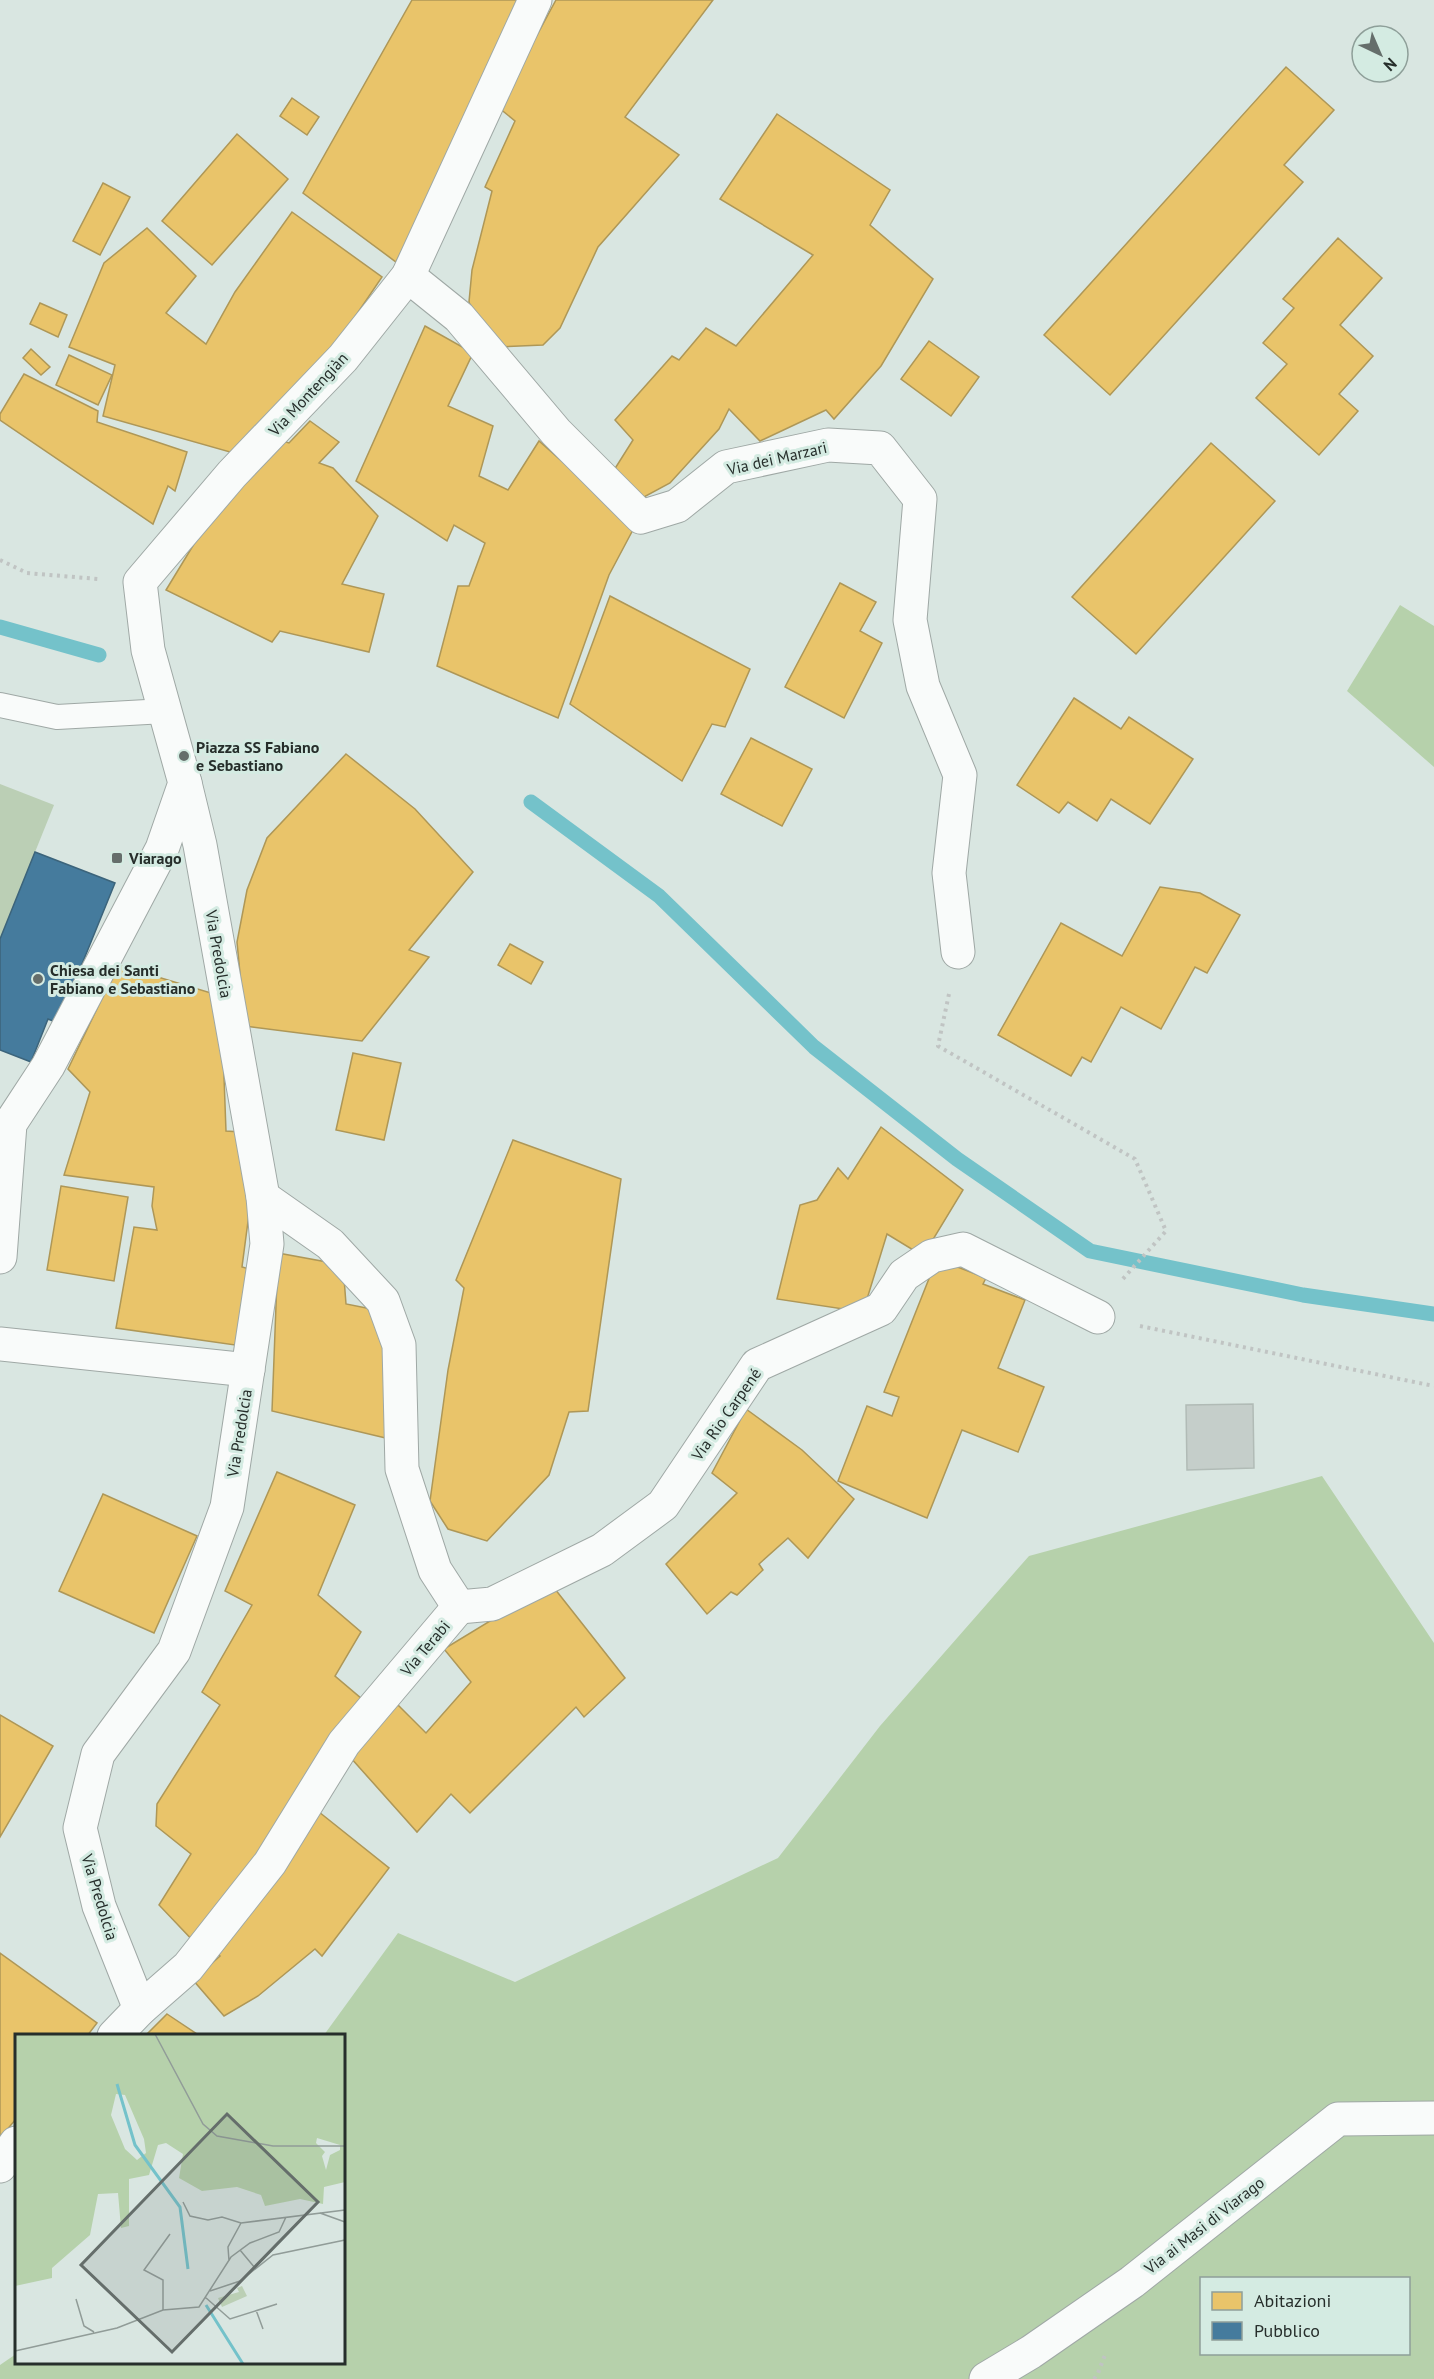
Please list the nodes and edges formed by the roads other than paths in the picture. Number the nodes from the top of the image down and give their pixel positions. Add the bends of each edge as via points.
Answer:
1 (535, 0) edge
2 (408, 276) junction
3 (0, 705) edge
4 (165, 711) junction
5 (185, 783) junction
6 (958, 952) road end
7 (263, 1197) junction
8 (0, 1257) edge
9 (1098, 1317) road end
10 (0, 1344) edge
11 (248, 1370) junction
12 (459, 1607) junction
13 (140, 2009) junction
14 (116, 2034) edge
15 (1434, 2118) edge
16 (15, 2145) edge
17 (0, 2166) edge
18 (986, 2379) edge

1 - 2 street, Via Montengiàn
2 - 4 street, Via Montengiàn via 343,358 232,474 140,582 148,650
2 - 6 street, Via dei Marzari via 459,317 556,432 641,517 677,506 726,467 828,445 880,448 920,499 910,620 923,686 960,775 949,873
3 - 4 lane via 57,717
4 - 5 street
5 - 7 street, Via Predolcia via 200,845
5 - 8 street via 162,849 48,1066 10,1124
7 - 11 street, Via Predolcia via 267,1244
7 - 12 street, Via Terabi via 330,1244 383,1301 399,1345 402,1469 435,1570
9 - 12 street, Via Rio Carpené via 963,1249 932,1256 904,1275 881,1309 757,1365 663,1505 655,1511 602,1550 492,1604
10 - 11 street
11 - 13 street, Via Predolcia via 227,1508 174,1651 98,1754 80,1828 99,1906
12 - 13 street, Via Terabi via 344,1743 270,1863 209,1942 188,1967
13 - 14 street
15 - 18 street, Via ai Masi di Viarago via 1338,2119 1132,2282
16 - 17 street

